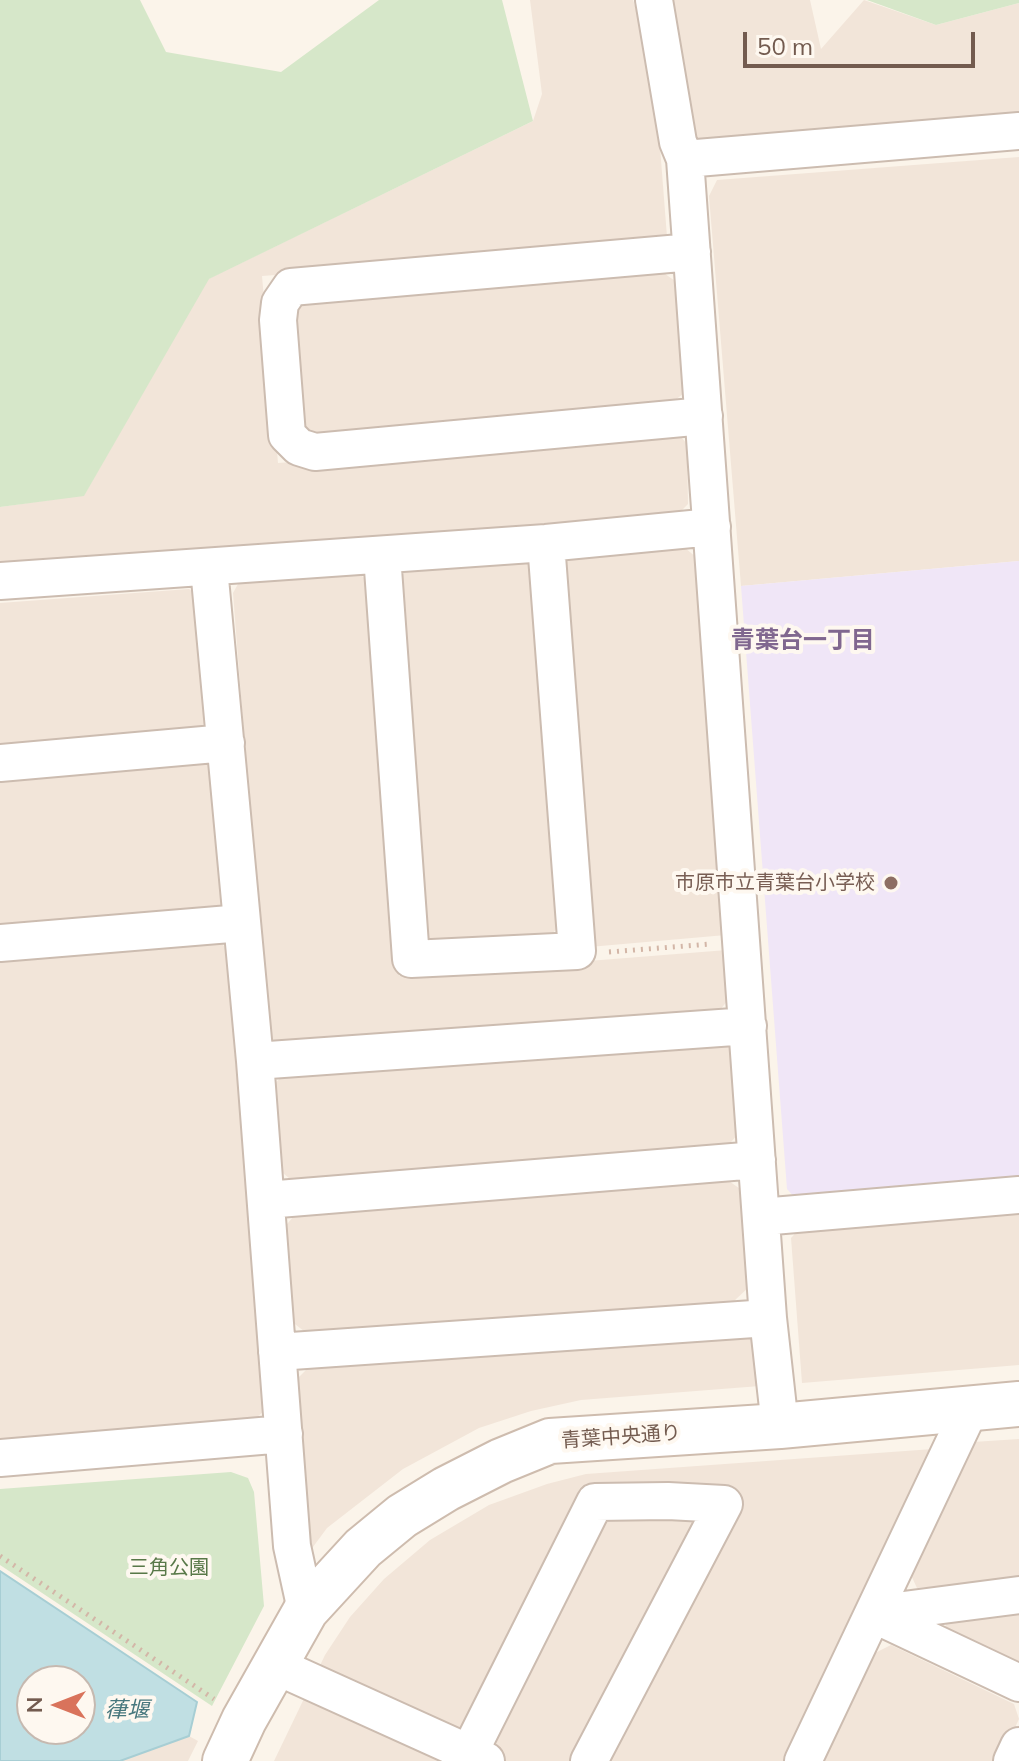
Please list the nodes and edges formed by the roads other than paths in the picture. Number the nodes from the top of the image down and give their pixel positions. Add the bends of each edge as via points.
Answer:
1 (654, 0) edge
2 (1019, 131) edge
3 (685, 159) junction
4 (692, 252) junction
5 (704, 416) junction
6 (712, 527) junction
7 (546, 543) junction
8 (382, 555) junction
9 (209, 568) junction
10 (0, 581) edge
11 (226, 743) junction
12 (0, 763) edge
13 (242, 923) junction
14 (0, 943) edge
15 (748, 1026) junction
16 (255, 1061) junction
17 (757, 1160) junction
18 (1019, 1195) edge
19 (266, 1200) junction
20 (761, 1217) junction
21 (768, 1318) junction
22 (277, 1352) junction
23 (1019, 1404) edge
24 (970, 1409) junction
25 (780, 1426) junction
26 (284, 1434) junction
27 (0, 1458) edge
28 (1019, 1595) edge
29 (306, 1610) junction
30 (873, 1614) junction
31 (274, 1665) junction
32 (1019, 1683) edge
33 (1019, 1746) edge
34 (477, 1757) edge
35 (225, 1761) edge
36 (589, 1761) edge
37 (803, 1761) edge
38 (1012, 1761) edge

1 - 3 street
2 - 3 street
3 - 4 street
4 - 5 street
4 - 5 street via 291,287 280,303 278,320 287,435 299,447 315,452
5 - 6 street
6 - 7 street
6 - 15 street
7 - 8 street
7 - 8 street via 577,951 411,959
8 - 9 street
9 - 10 street
9 - 11 street
11 - 12 street
11 - 13 street
13 - 14 street
13 - 16 street
15 - 16 street
15 - 17 street
16 - 19 street
17 - 19 street
17 - 20 street
18 - 20 street
19 - 22 street
20 - 21 street
21 - 22 street
21 - 25 street
22 - 26 street
23 - 24 street, 青葉中央通り
24 - 25 street, 青葉中央通り
24 - 30 street
25 - 29 street, 青葉中央通り via 550,1441 487,1468 402,1516 363,1548
26 - 27 street
26 - 29 street via 292,1546
28 - 30 street
29 - 31 street, 青葉中央通り
30 - 32 street
30 - 37 street
31 - 34 street
31 - 35 street, 青葉中央通り
33 - 38 street
34 - 36 street via 595,1502 724,1504

